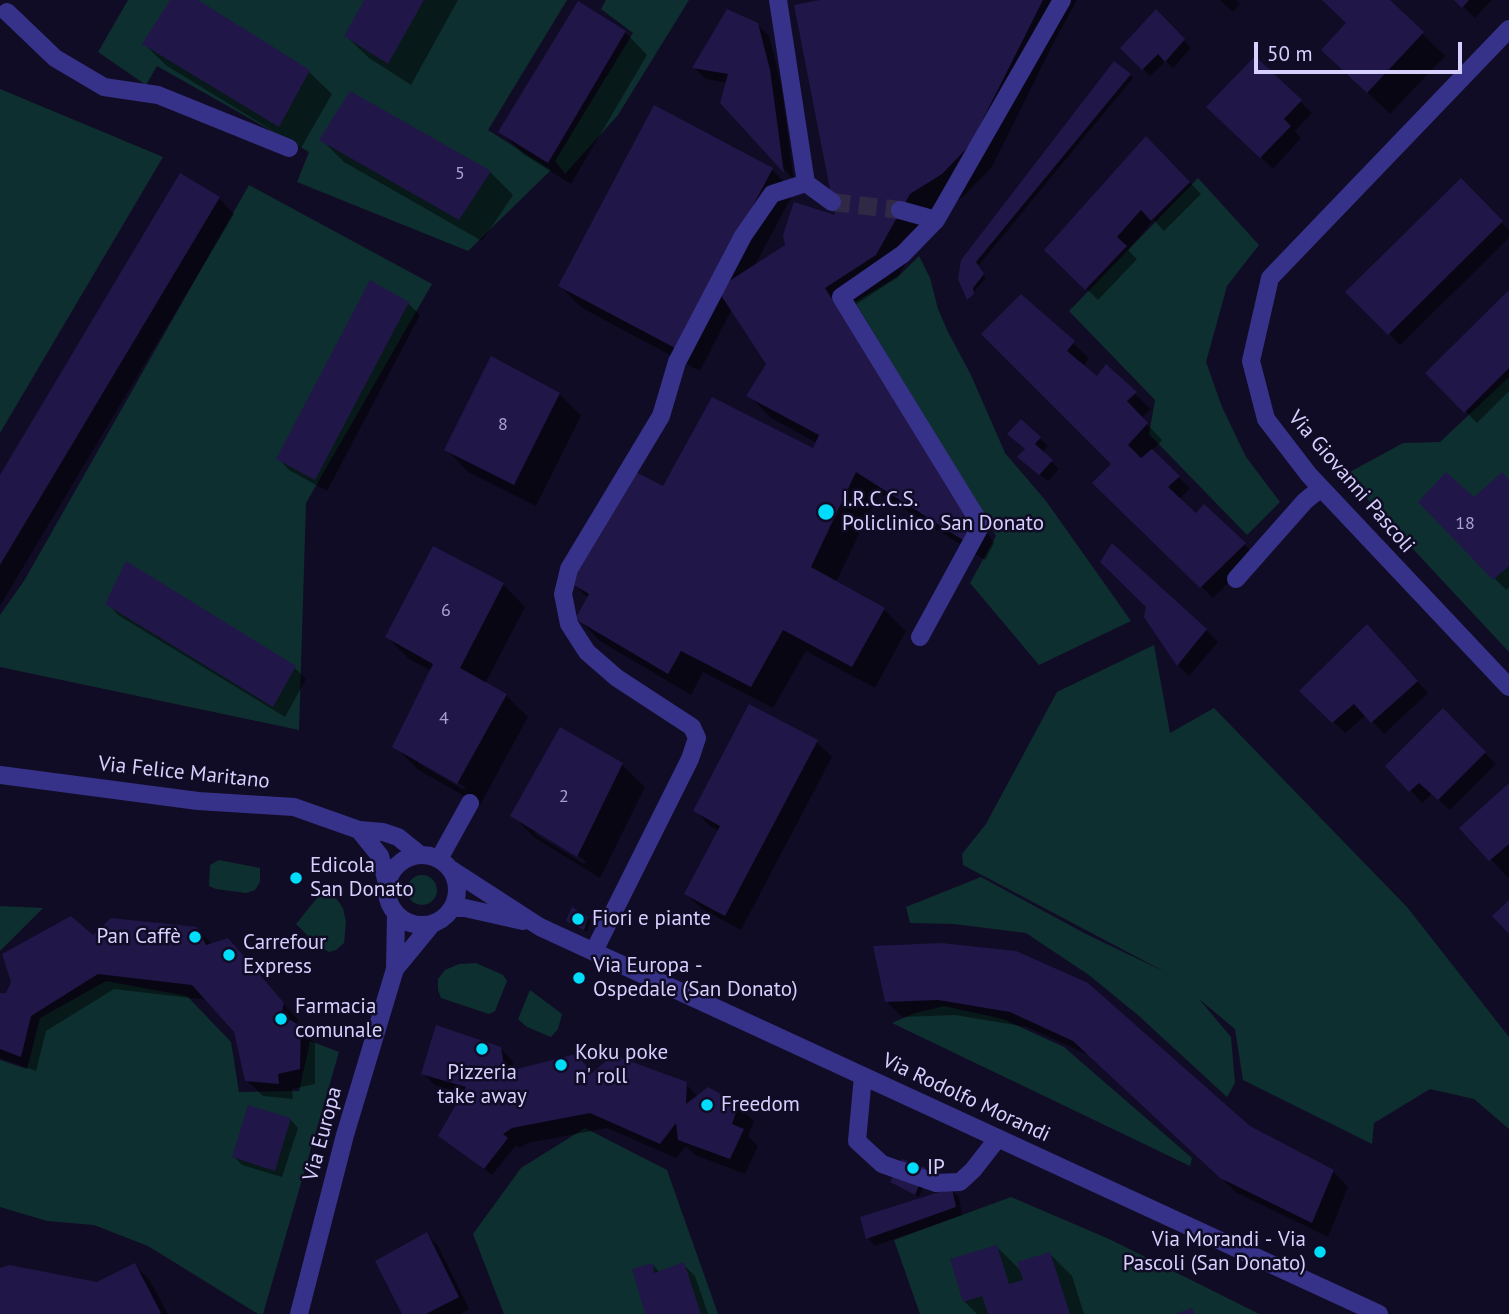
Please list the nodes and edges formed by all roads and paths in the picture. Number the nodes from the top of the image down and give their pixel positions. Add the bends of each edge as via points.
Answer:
1 (778, 0) edge
2 (1062, 0) edge
3 (7, 12) dead end
4 (1509, 29) edge
5 (289, 148) dead end
6 (806, 183) junction
7 (832, 202) tunnel mouth
8 (900, 210) tunnel mouth
9 (936, 220) junction
10 (1321, 488) junction
11 (1236, 579) dead end
12 (920, 637) dead end
13 (1509, 687) edge
14 (0, 775) edge
15 (470, 803) dead end
16 (359, 830) junction
17 (419, 854) junction
18 (446, 864) junction
19 (387, 883) junction
20 (453, 908) junction
21 (396, 915) junction
22 (534, 923) junction
23 (432, 924) junction
24 (594, 951) junction
25 (395, 969) junction
26 (863, 1076) junction
27 (998, 1138) junction
28 (301, 1313) edge
29 (1379, 1314) edge

1 - 6 street
2 - 9 street
3 - 5 street via 55,58 104,87 158,95
4 - 10 street, Via Giovanni Pascoli via 1269,278 1251,360 1266,419
6 - 7 street
6 - 24 street via 772,194 743,236 677,362 661,416 569,569 563,594 569,624 587,652 617,678 692,727 697,738
8 - 9 street
9 - 12 street via 903,254 841,297 981,525
10 - 11 street
10 - 13 street, Via Giovanni Pascoli
14 - 16 street, Via Felice Maritano via 198,801 294,807
15 - 18 street
16 - 17 street, Via Felice Maritano via 398,837
16 - 19 street via 380,856
17 - 18 street
17 - 19 street via 398,863
18 - 20 street via 457,882
18 - 22 street, Via Rodolfo Morandi
19 - 21 street
20 - 22 street, Via Rodolfo Morandi
20 - 23 street
21 - 23 street via 407,922
21 - 25 street, Via Europa
22 - 24 street, Via Rodolfo Morandi
23 - 25 street, Via Europa
24 - 26 street, Via Rodolfo Morandi
25 - 28 street, Via Europa via 345,1135
26 - 27 street, Via Rodolfo Morandi
26 - 27 street via 857,1141 882,1164 936,1183 960,1182
27 - 29 street, Via Rodolfo Morandi

